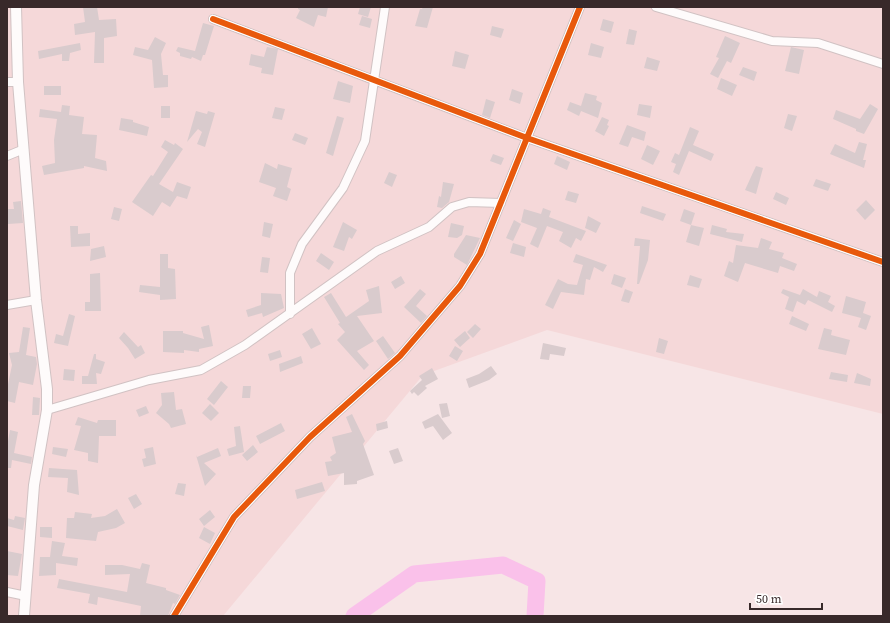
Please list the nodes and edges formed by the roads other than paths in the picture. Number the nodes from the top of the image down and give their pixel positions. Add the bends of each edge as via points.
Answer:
1 (16, 7) edge
2 (386, 7) edge
3 (580, 7) edge
4 (656, 7) edge
5 (212, 19) dead end
6 (883, 64) edge
7 (375, 81) junction
8 (7, 82) edge
9 (18, 82) junction
10 (527, 138) junction
11 (24, 148) junction
12 (7, 156) edge
13 (501, 203) junction
14 (883, 262) edge
15 (36, 300) junction
16 (7, 305) edge
17 (290, 314) junction
18 (47, 410) junction
19 (7, 592) edge
20 (26, 596) junction
21 (24, 616) edge
22 (174, 616) edge

1 - 9 street
2 - 7 street
3 - 10 street
4 - 6 street via 772,41 818,43
5 - 7 street
7 - 10 street
7 - 17 street via 365,141 343,188 302,244 290,272
8 - 9 street
9 - 11 street
10 - 13 street
10 - 14 street
11 - 12 street
11 - 15 street
13 - 17 street via 469,202 452,207 429,227 378,251
13 - 22 street via 480,254 460,286 400,356 310,437 234,516
15 - 16 street
15 - 18 street via 45,361
17 - 18 street via 245,345 201,370 149,380
18 - 20 street via 34,485
19 - 20 street
20 - 21 street

